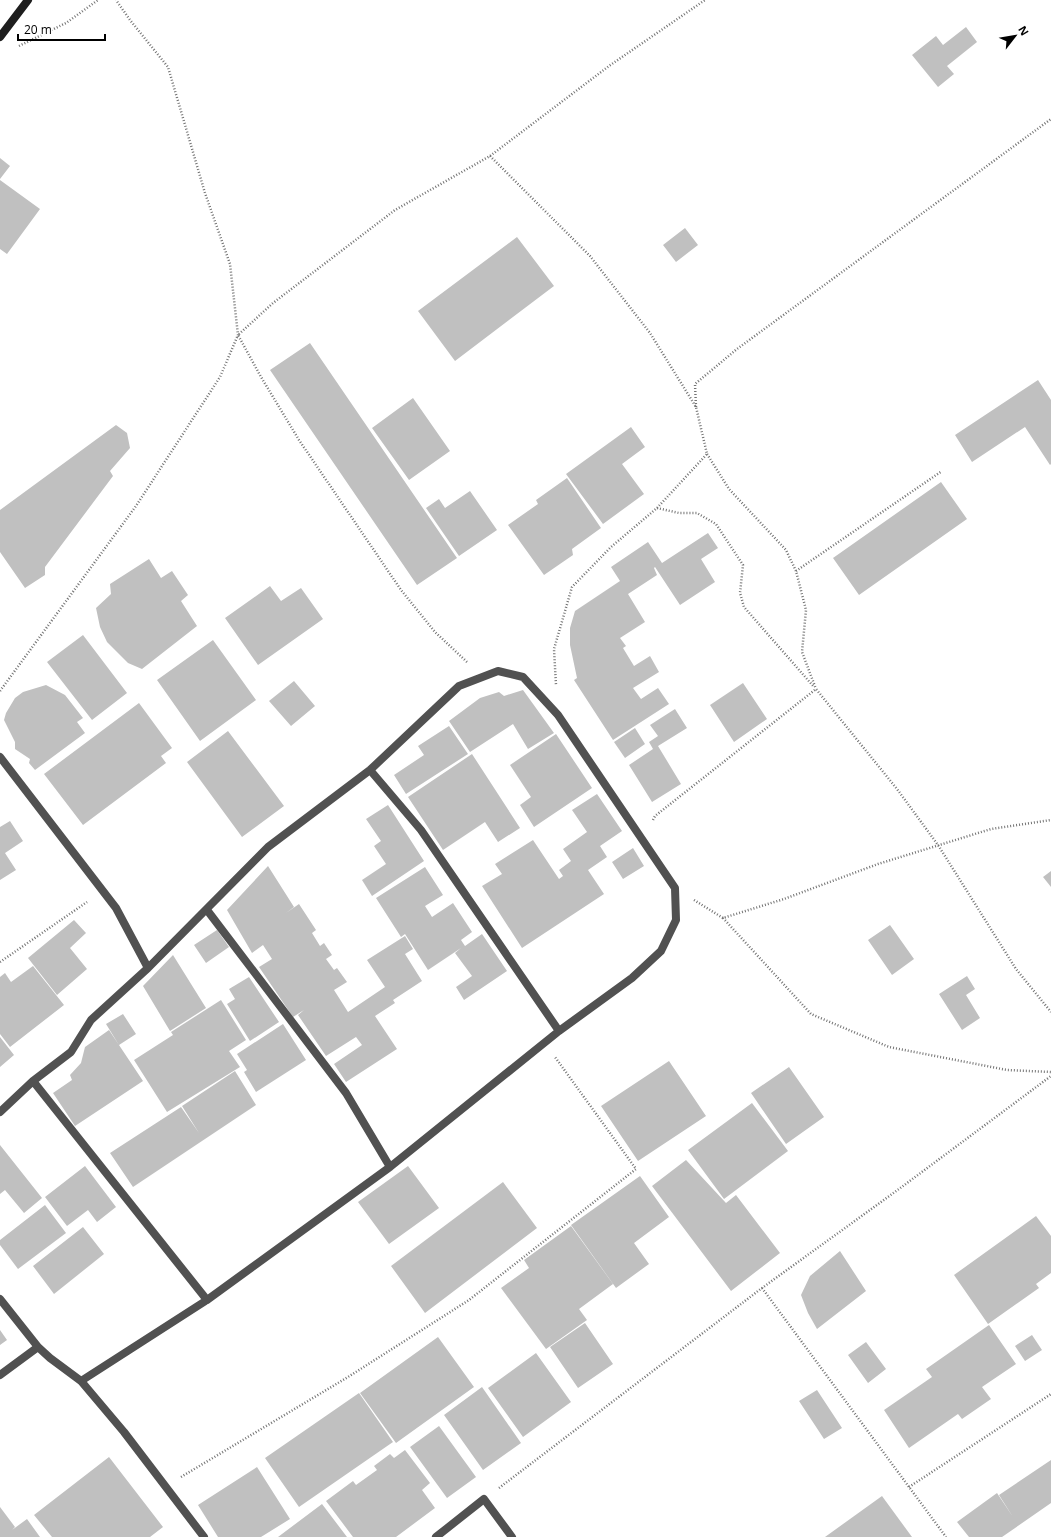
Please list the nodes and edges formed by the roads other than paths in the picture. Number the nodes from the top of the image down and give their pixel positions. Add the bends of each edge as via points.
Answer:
1 (28, 0) edge
2 (0, 37) edge
3 (0, 758) edge
4 (370, 770) junction
5 (207, 910) junction
6 (148, 968) junction
7 (559, 1031) junction
8 (33, 1081) junction
9 (0, 1112) edge
10 (390, 1167) junction
11 (0, 1299) edge
12 (207, 1300) junction
13 (38, 1347) junction
14 (0, 1375) edge
15 (81, 1381) junction
16 (204, 1537) edge
17 (436, 1537) edge
18 (512, 1537) edge

1 - 2 street
3 - 6 street via 116,908
4 - 5 street via 268,847
4 - 7 street via 421,830
4 - 7 street via 459,686 498,671 523,677 558,715 676,888 676,920 661,951 632,978
5 - 6 street
5 - 10 street via 346,1093
6 - 8 street via 91,1020 71,1052
7 - 10 street
8 - 9 street
8 - 12 street
10 - 12 street
11 - 13 street
12 - 15 street
13 - 14 street
13 - 15 street
15 - 16 street
17 - 18 street via 484,1499

